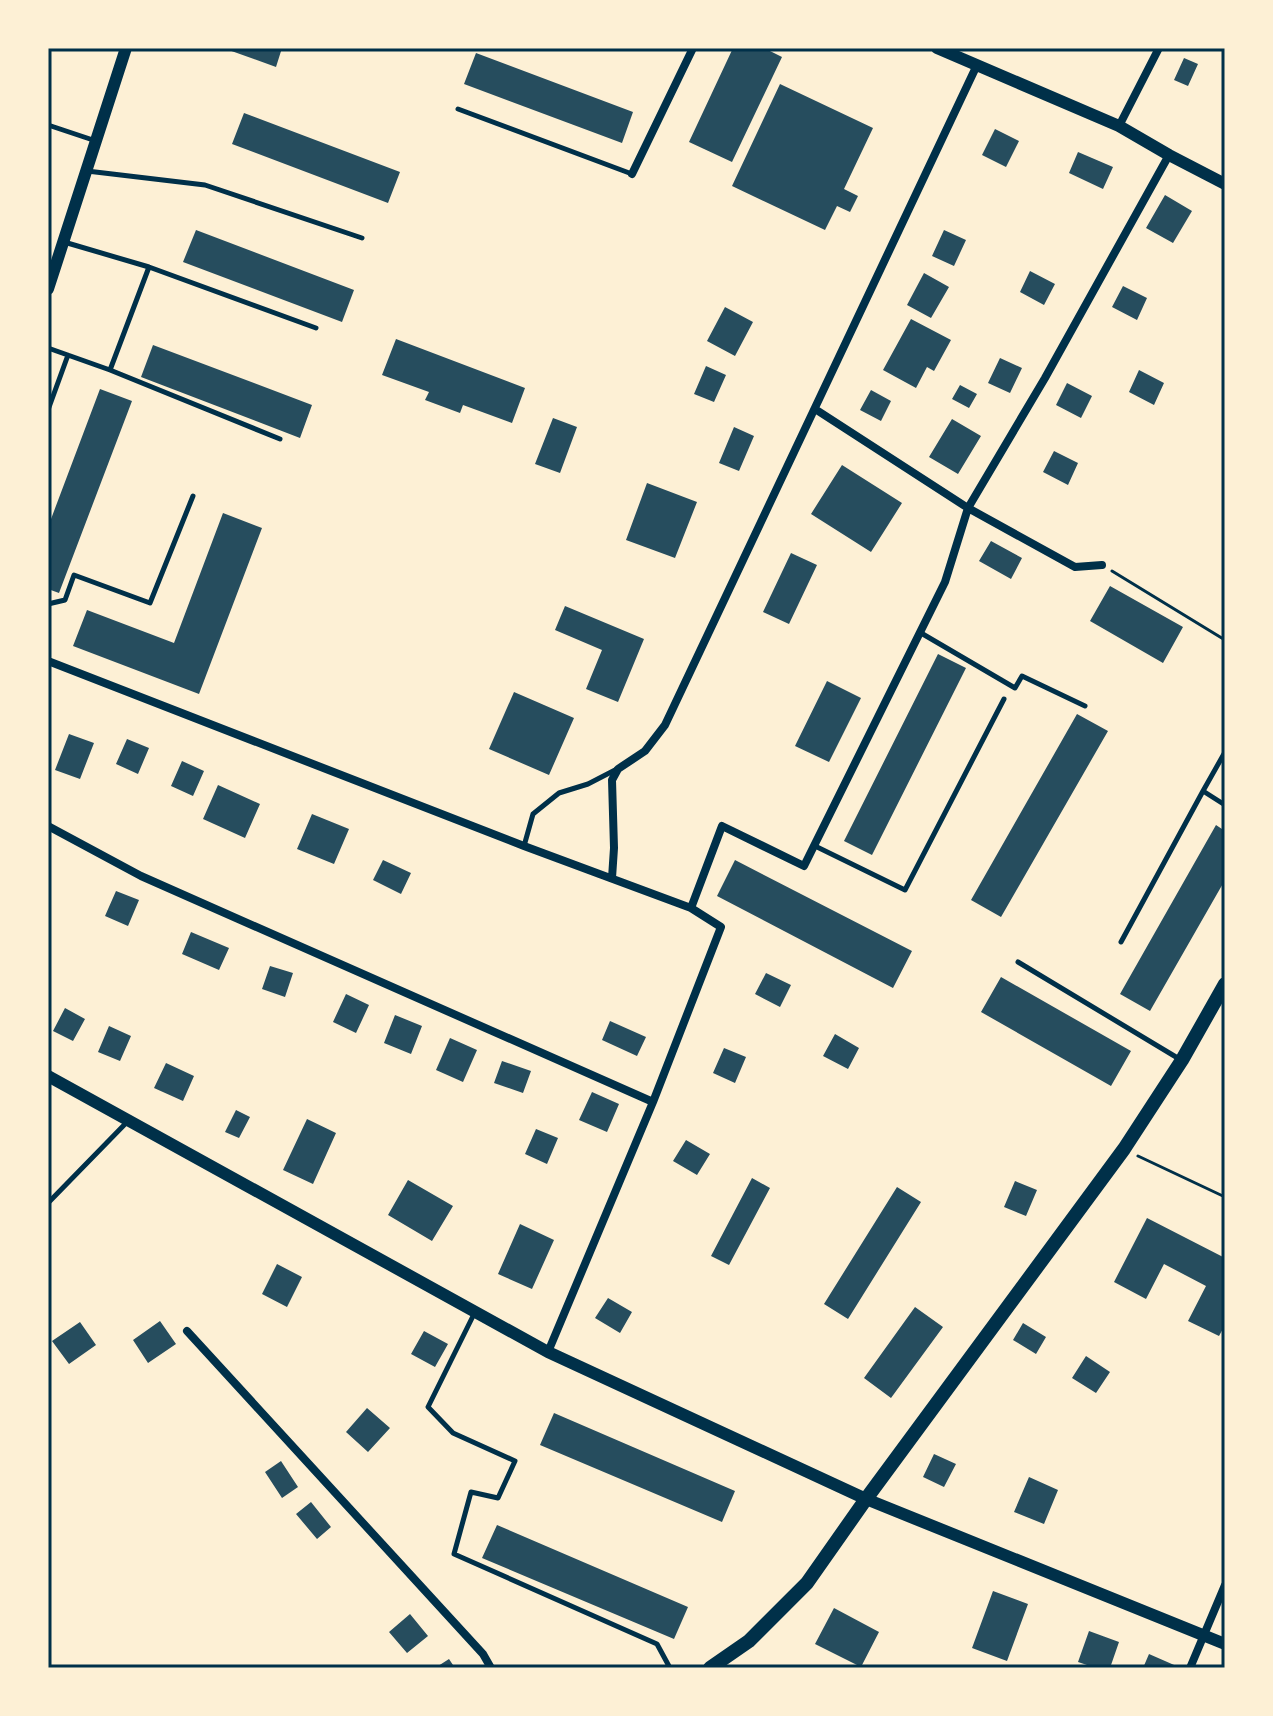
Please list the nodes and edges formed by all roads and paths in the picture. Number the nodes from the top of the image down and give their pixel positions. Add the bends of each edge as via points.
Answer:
1 (126, 48) edge
2 (693, 48) edge
3 (937, 48) edge
4 (1159, 48) edge
5 (977, 65) junction
6 (458, 109) dead end
7 (48, 125) edge
8 (1119, 126) junction
9 (96, 141) junction
10 (1169, 155) junction
11 (86, 170) junction
12 (632, 174) joint
13 (1225, 184) edge
14 (362, 238) dead end
15 (63, 242) junction
16 (149, 267) junction
17 (48, 289) edge
18 (316, 328) dead end
19 (48, 348) edge
20 (68, 355) junction
21 (110, 370) junction
22 (815, 409) junction
23 (48, 410) edge
24 (280, 439) dead end
25 (193, 496) dead end
26 (968, 508) junction
27 (1102, 565) joint
28 (48, 604) edge
29 (920, 633) junction
30 (1225, 640) edge
31 (48, 661) edge
32 (1004, 699) dead end
33 (1085, 706) dead end
34 (1225, 752) edge
35 (618, 769) junction
36 (1203, 791) junction
37 (1225, 805) edge
38 (48, 826) edge
39 (524, 846) junction
40 (814, 846) junction
41 (612, 878) junction
42 (691, 908) junction
43 (1121, 942) dead end
44 (1018, 962) dead end
45 (1225, 984) edge
46 (1182, 1060) junction
47 (48, 1076) edge
48 (653, 1102) junction
49 (129, 1120) junction
50 (1124, 1149) junction
51 (1225, 1197) edge
52 (48, 1203) edge
53 (476, 1311) junction
54 (187, 1331) dead end
55 (548, 1352) junction
56 (866, 1499) junction
57 (1225, 1585) edge
58 (1204, 1635) junction
59 (1225, 1644) edge
60 (491, 1668) edge
61 (670, 1668) edge
62 (710, 1668) edge
63 (1190, 1668) edge

1 - 9 street
2 - 12 street
3 - 5 street
4 - 8 street
5 - 8 street
5 - 22 street
6 - 12 lane
7 - 9 lane
8 - 10 street
9 - 11 street
10 - 13 street
10 - 26 street
11 - 14 lane via 205,185
11 - 15 street
15 - 16 lane
15 - 17 street
16 - 18 lane
16 - 21 lane
19 - 20 lane
20 - 21 lane
20 - 23 lane
21 - 24 lane
22 - 26 street
22 - 35 street via 665,725 645,751
25 - 28 lane via 150,603 74,575 65,600
26 - 27 street via 1075,567
26 - 29 street via 945,582
27 - 30 path
29 - 33 lane via 1015,688 1022,676
29 - 40 street
31 - 39 street
32 - 40 lane via 905,890
34 - 36 lane
35 - 39 lane via 559,793 533,814
35 - 41 street via 612,780
36 - 37 lane
36 - 43 lane
38 - 48 street via 141,876
39 - 41 street
40 - 42 street via 804,866 722,826
41 - 42 street
42 - 48 street via 721,927
44 - 46 lane
45 - 46 main road
46 - 50 main road
47 - 49 street
48 - 55 street
49 - 52 lane
49 - 53 street
50 - 51 path
50 - 56 main road
53 - 55 street
53 - 61 lane via 428,1407 453,1433 515,1461 498,1498 471,1492 454,1554 657,1644
54 - 60 street
55 - 56 street
56 - 58 street
56 - 62 main road via 807,1583 749,1641
57 - 58 street
58 - 59 street
58 - 63 street

